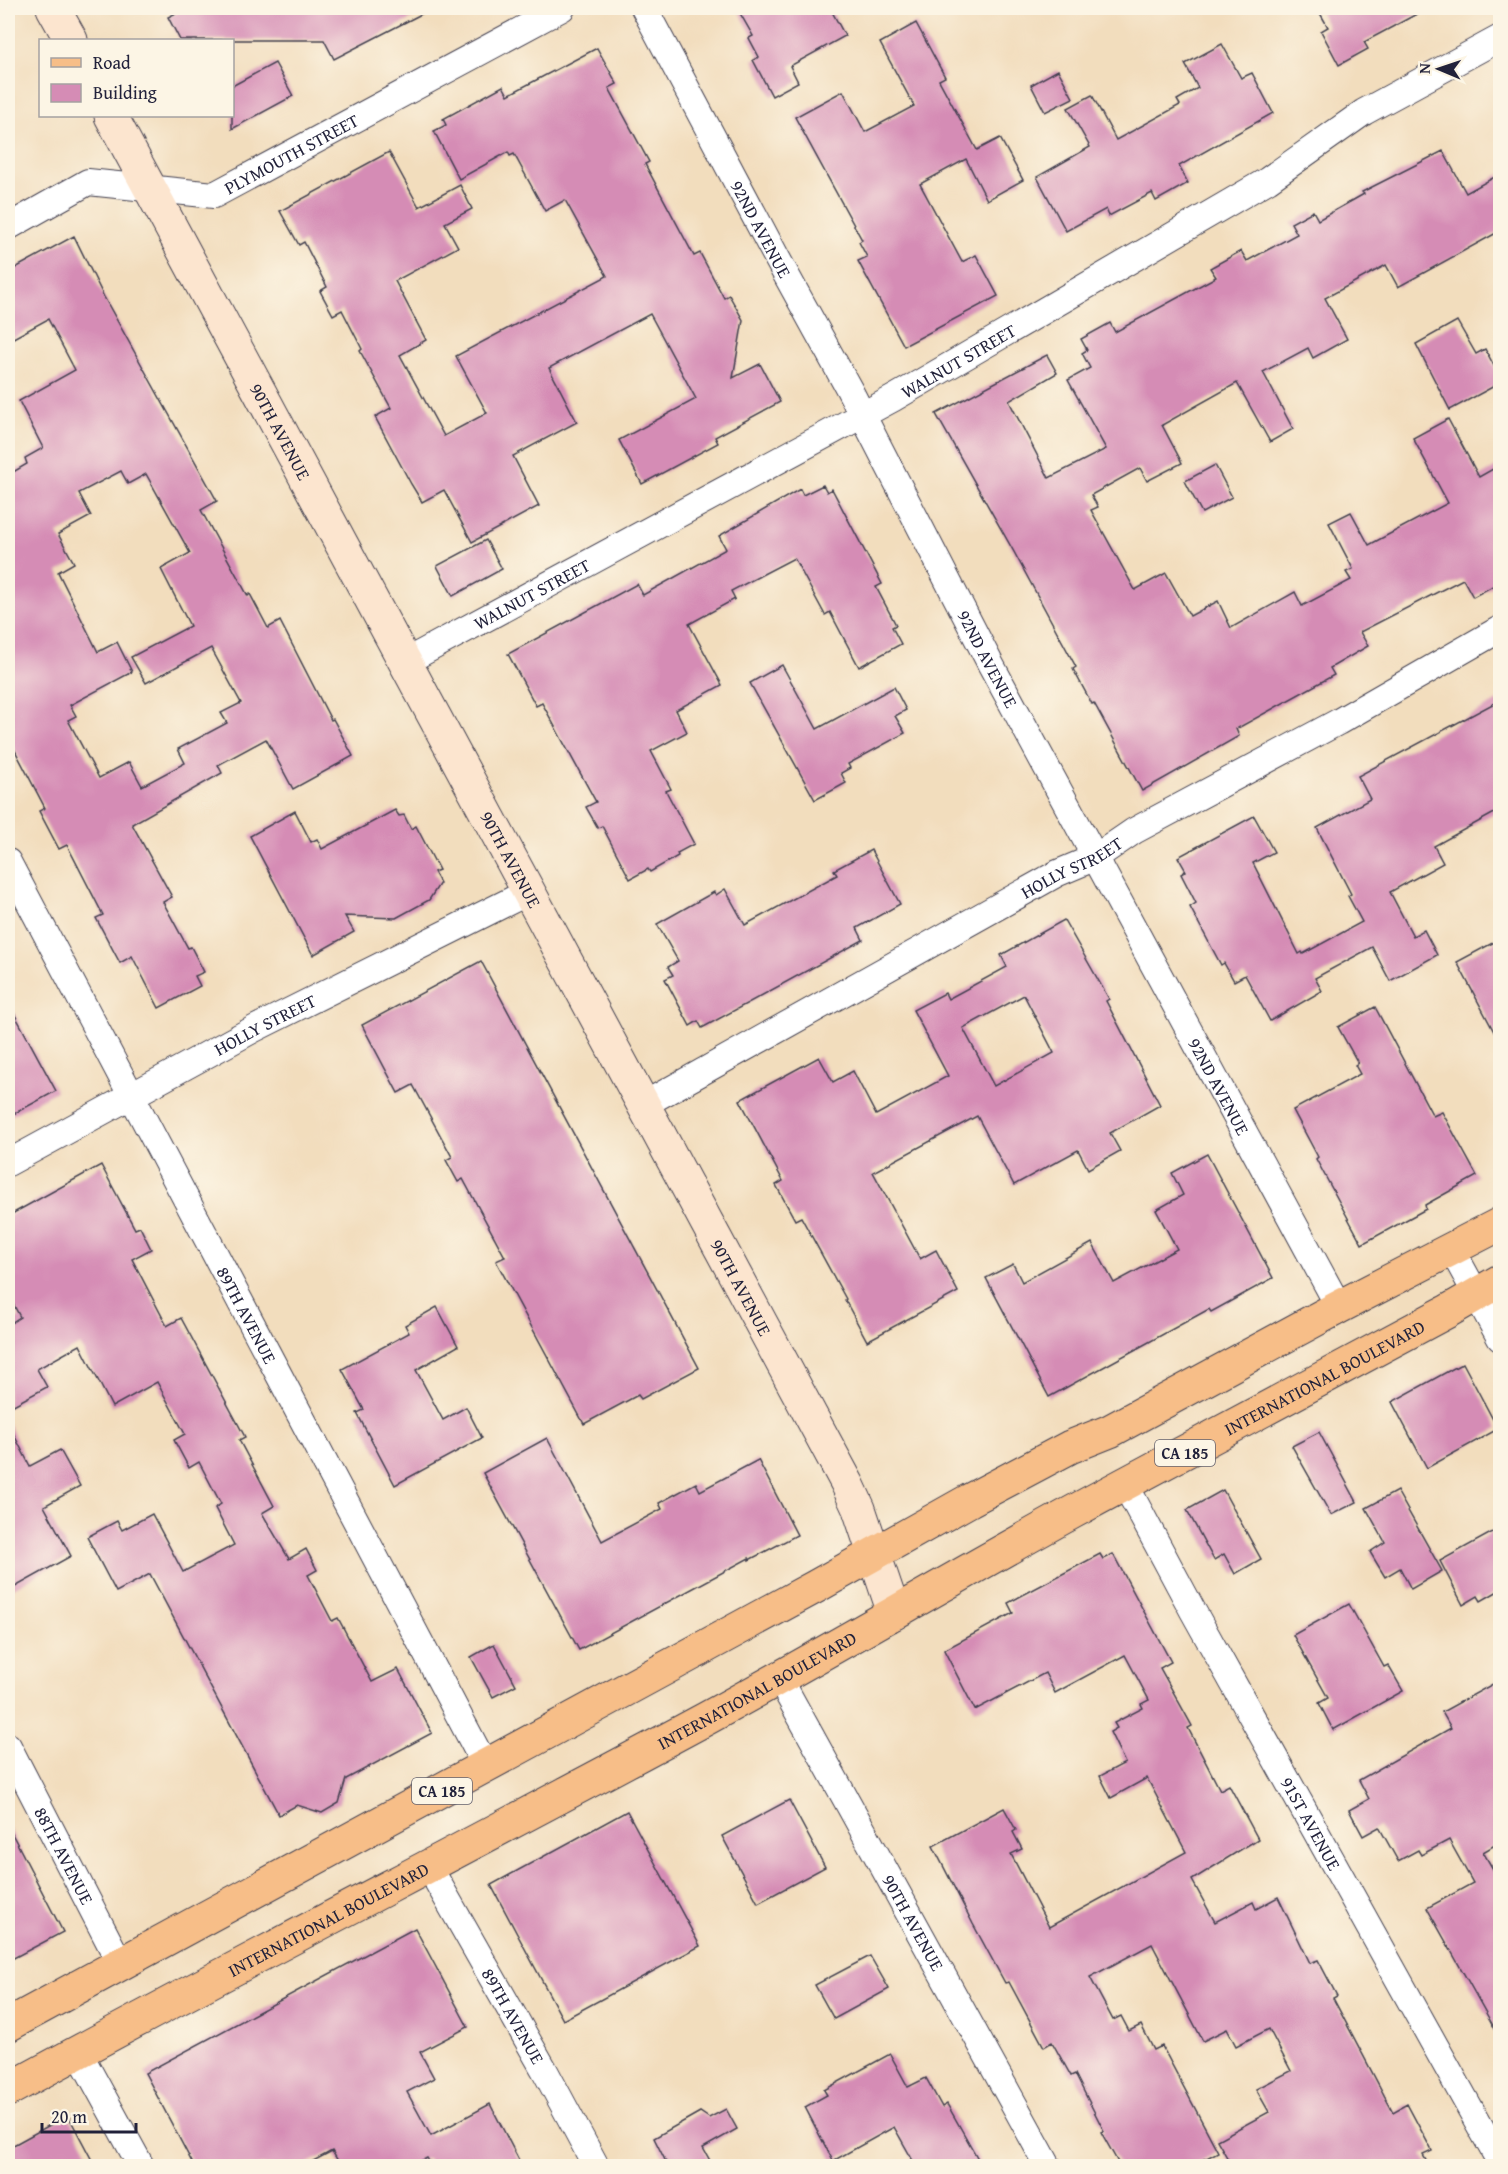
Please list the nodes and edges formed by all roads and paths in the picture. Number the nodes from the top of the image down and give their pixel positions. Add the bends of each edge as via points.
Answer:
1 (53, 8) edge
2 (562, 8) edge
3 (644, 8) edge
4 (1500, 38) edge
5 (70, 39) edge
6 (112, 117) edge
7 (149, 188) junction
8 (8, 227) edge
9 (862, 415) junction
10 (1500, 629) edge
11 (405, 662) junction
12 (1096, 857) junction
13 (8, 862) edge
14 (528, 892) junction
15 (132, 1095) junction
16 (643, 1104) junction
17 (8, 1163) edge
18 (1500, 1224) edge
19 (1452, 1250) junction
20 (1489, 1288) edge
21 (1338, 1306) junction
22 (1500, 1338) edge
23 (1125, 1484) junction
24 (874, 1553) junction
25 (894, 1613) junction
26 (779, 1678) junction
27 (8, 1746) edge
28 (486, 1767) junction
29 (429, 1867) junction
30 (121, 1965) junction
31 (8, 2025) edge
32 (78, 2051) junction
33 (8, 2090) edge
34 (1500, 2162) edge
35 (141, 2166) edge
36 (596, 2166) edge
37 (1047, 2166) edge

1 - 5 street
2 - 7 street, PLYMOUTH STREET via 214,195
3 - 9 street, 92ND AVENUE
4 - 9 street, WALNUT STREET via 1364,112 1268,180
6 - 7 street, 90TH AVENUE
7 - 8 street, PLYMOUTH STREET via 88,182
7 - 11 street, 90TH AVENUE
9 - 11 street, WALNUT STREET
9 - 12 street, 92ND AVENUE
10 - 12 street, HOLLY STREET via 1338,722 1134,831
11 - 14 street, 90TH AVENUE
12 - 16 street, HOLLY STREET via 1058,873
12 - 21 street, 92ND AVENUE
13 - 15 street, 89TH AVENUE
14 - 15 street, HOLLY STREET via 254,1029
14 - 16 street, 90TH AVENUE
15 - 17 street, HOLLY STREET
15 - 28 street, 89TH AVENUE
16 - 24 street, 90TH AVENUE via 847,1483
18 - 19 main road, CA 185
19 - 20 street
19 - 21 main road, CA 185
20 - 22 street
20 - 23 main road, INTERNATIONAL BOULEVARD / CA 185
21 - 24 main road, CA 185 via 1110,1431 1070,1447
23 - 25 main road, INTERNATIONAL BOULEVARD / CA 185
23 - 34 street, 91ST AVENUE
24 - 25 street, 90TH AVENUE
24 - 28 main road, CA 185
25 - 26 main road, INTERNATIONAL BOULEVARD / CA 185
26 - 29 main road, INTERNATIONAL BOULEVARD / CA 185
26 - 37 street, 90TH AVENUE
27 - 30 street, 88TH AVENUE
28 - 30 main road, CA 185
29 - 32 main road, INTERNATIONAL BOULEVARD / CA 185
29 - 36 street, 89TH AVENUE
30 - 31 main road, CA 185
32 - 33 main road, INTERNATIONAL BOULEVARD / CA 185
32 - 35 street

